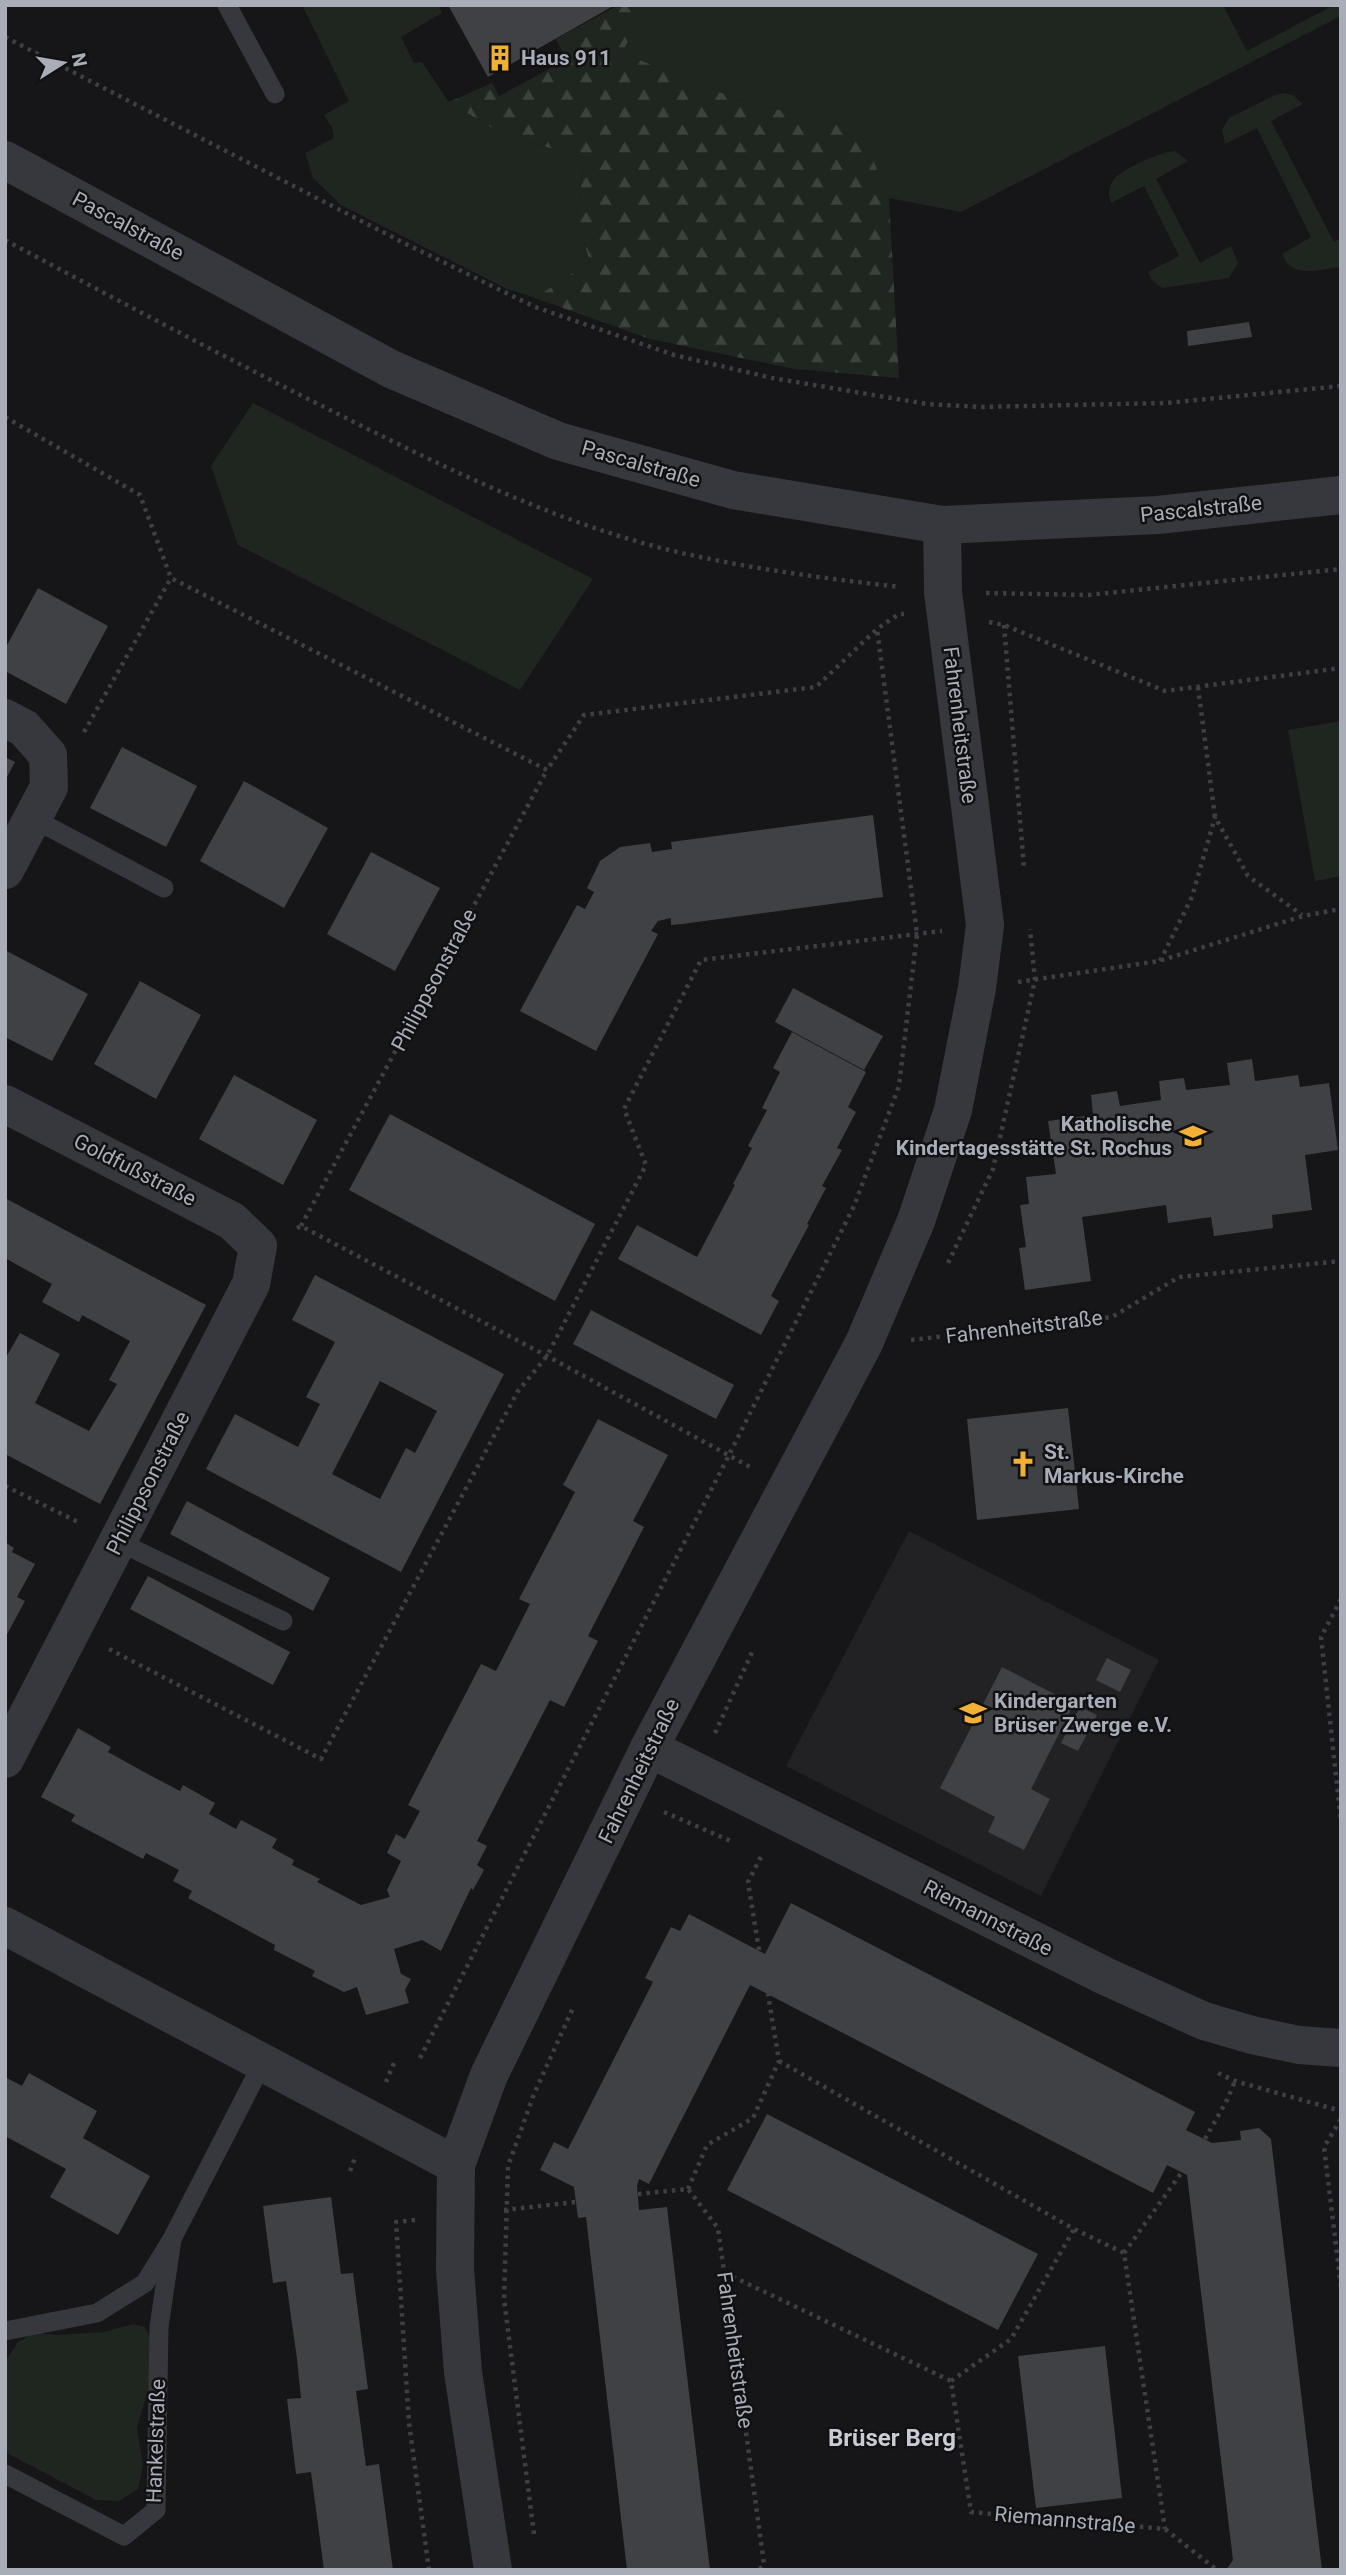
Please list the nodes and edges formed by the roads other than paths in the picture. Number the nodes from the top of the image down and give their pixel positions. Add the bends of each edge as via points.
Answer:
1 (227, 5) edge
2 (275, 94) dead end
3 (5, 160) edge
4 (1341, 495) edge
5 (942, 524) junction
6 (5, 718) edge
7 (32, 818) junction
8 (5, 870) edge
9 (164, 888) dead end
10 (5, 1104) edge
11 (258, 1246) joint
12 (119, 1542) junction
13 (283, 1622) dead end
14 (649, 1748) junction
15 (5, 1759) edge
16 (5, 1926) edge
17 (1341, 2048) edge
18 (262, 2064) junction
19 (456, 2165) junction
20 (172, 2239) junction
21 (5, 2331) edge
22 (5, 2474) edge
23 (493, 2570) edge

1 - 2 lane
3 - 5 street, Pascalstraße via 391,369 558,441 733,490
4 - 5 street, Pascalstraße via 1158,515
5 - 14 street, Fahrenheitstraße via 946,612 985,925 949,1122 916,1221 864,1343
6 - 7 street via 24,728 48,755 49,787
7 - 8 street
7 - 9 lane
10 - 11 street, Goldfußstraße via 232,1221
11 - 12 street, Philippsonstraße via 251,1284
12 - 13 lane
12 - 15 street, Philippsonstraße
14 - 17 street, Riemannstraße via 1204,2021 1299,2045
14 - 19 street, Fahrenheitstraße via 489,2075
16 - 18 street
18 - 19 street
18 - 20 lane, Hankelstraße
19 - 23 street, Fahrenheitstraße via 455,2269 463,2372
20 - 21 lane, Hankelstraße via 145,2283 97,2313
20 - 22 lane, Hankelstraße via 159,2327 156,2510 124,2536

